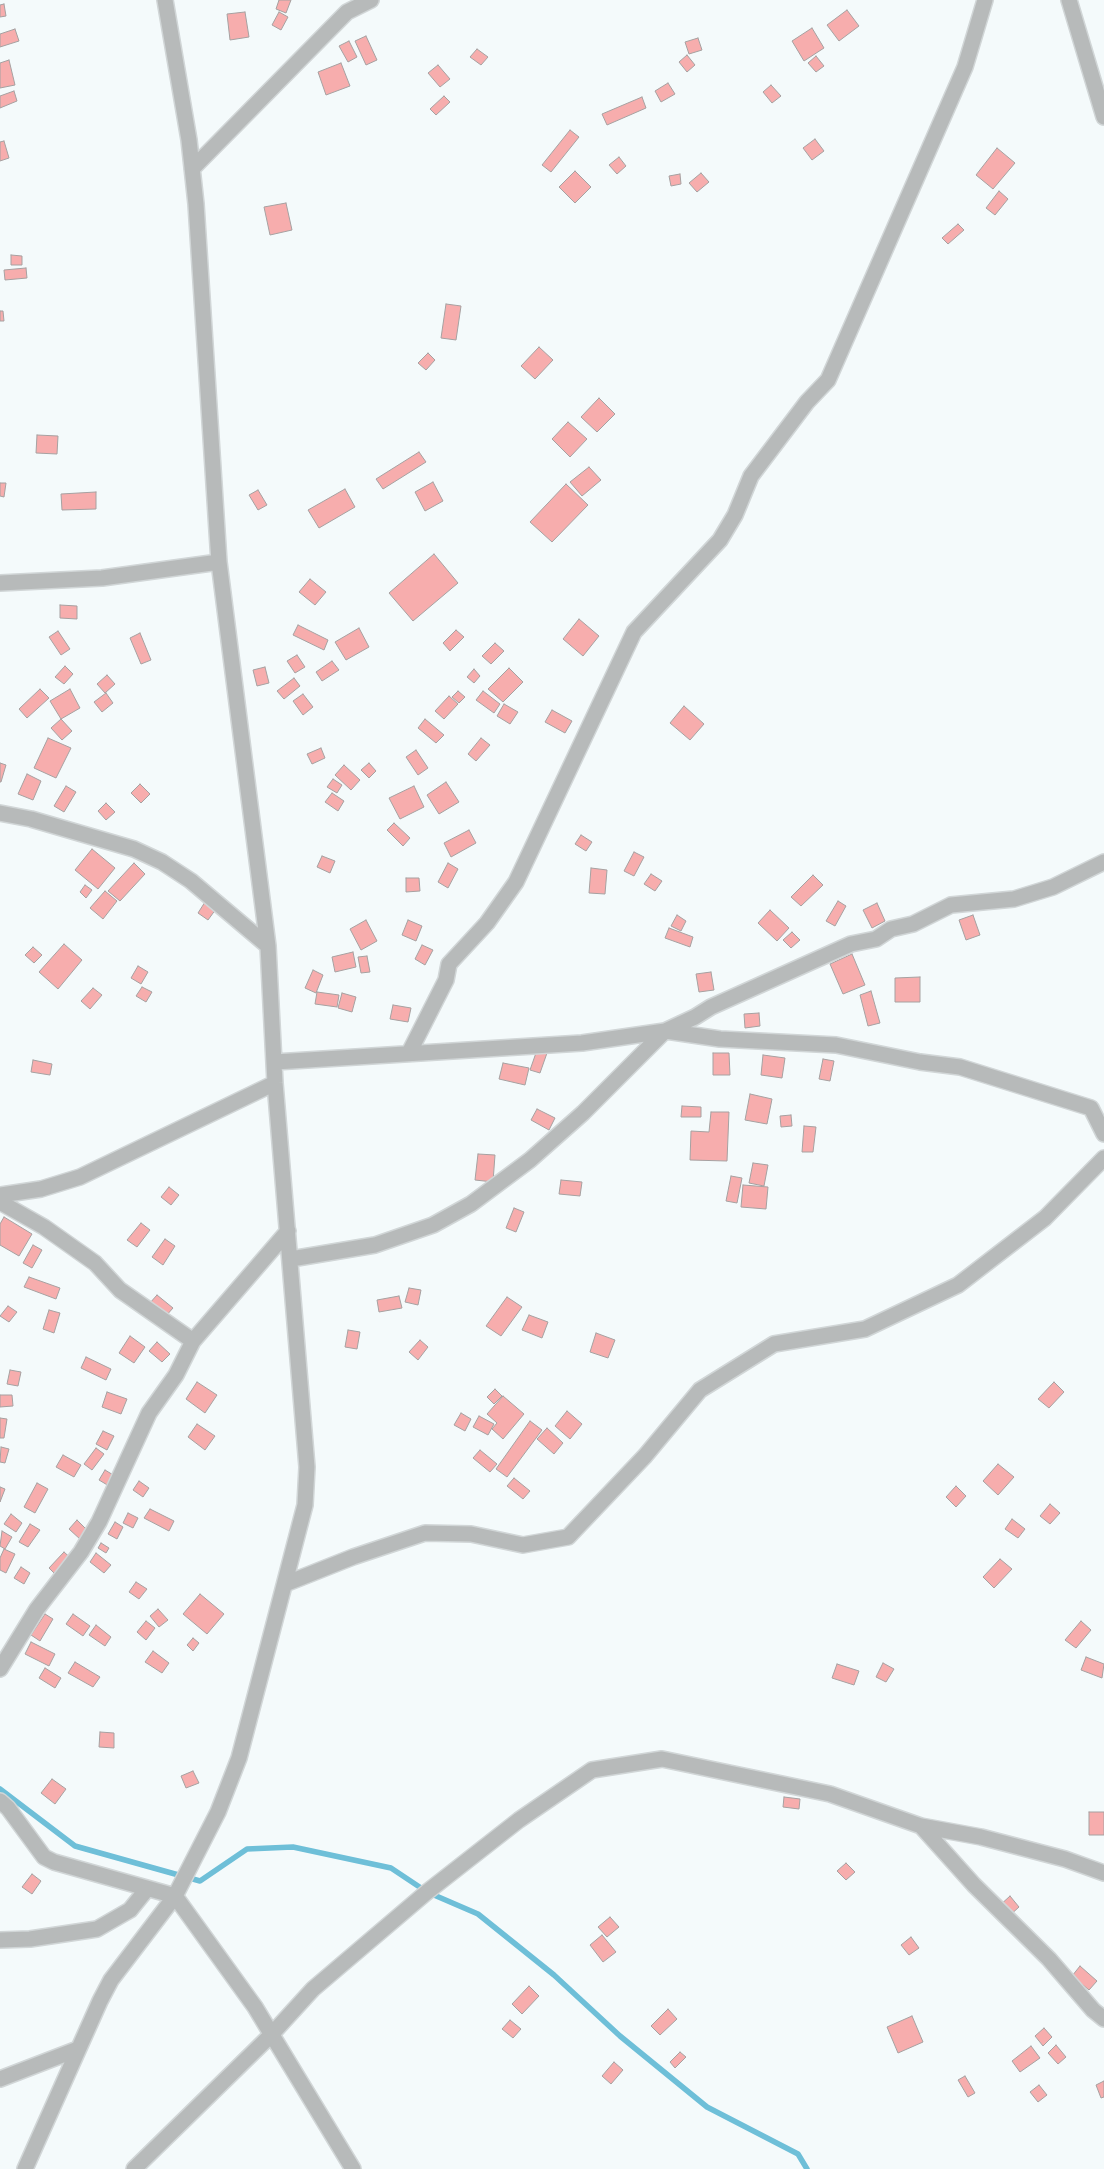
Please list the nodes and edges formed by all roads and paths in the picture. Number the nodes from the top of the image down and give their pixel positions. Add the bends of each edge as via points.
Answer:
1 (165, 0) edge
2 (372, 0) edge
3 (985, 0) edge
4 (1069, 0) edge
5 (1104, 117) edge
6 (192, 169) junction
7 (219, 562) junction
8 (0, 583) edge
9 (0, 813) edge
10 (1104, 862) edge
11 (268, 946) junction
12 (665, 1030) junction
13 (409, 1054) junction
14 (274, 1062) junction
15 (275, 1083) junction
16 (1104, 1134) edge
17 (1104, 1158) edge
18 (0, 1195) edge
19 (0, 1202) edge
20 (288, 1231) junction
21 (291, 1259) junction
22 (193, 1340) junction
23 (286, 1584) junction
24 (3, 1660) edge
25 (0, 1801) edge
26 (921, 1826) junction
27 (1104, 1873) edge
28 (147, 1889) junction
29 (174, 1896) junction
30 (0, 1940) edge
31 (1104, 2019) edge
32 (271, 2035) junction
33 (78, 2049) junction
34 (0, 2079) edge
35 (25, 2169) edge
36 (134, 2169) edge
37 (353, 2169) edge

1 - 6 street
2 - 6 street via 347,12
3 - 13 street via 965,66 828,380 750,476 735,515 720,540 634,632 516,882 487,923 449,964 446,980
4 - 5 street
6 - 7 street
7 - 8 street via 102,578
7 - 11 street
9 - 11 street via 134,849 162,862 191,881
10 - 12 street via 1053,887 1014,899 951,905 913,924 850,944
11 - 14 street
12 - 13 street via 582,1042
12 - 16 street via 720,1038 836,1045 960,1067 1091,1108
12 - 21 street via 583,1113 530,1160 471,1204 433,1225 375,1245
13 - 14 street
14 - 15 street
15 - 18 street via 80,1177 41,1189
15 - 20 street
17 - 23 street via 1045,1218 958,1284 865,1330 774,1344 700,1390 568,1537 522,1545 471,1534 425,1533
19 - 22 street via 44,1227 95,1263 120,1290
20 - 21 street
20 - 22 street
21 - 23 street via 307,1467 306,1505
22 - 24 street via 176,1375 150,1414 99,1522
23 - 29 street via 238,1758 218,1812
25 - 28 street via 44,1857
26 - 27 street via 981,1837
26 - 31 street
26 - 32 street via 830,1794 662,1759 592,1770 519,1820 427,1892 313,1989
28 - 29 street
28 - 30 street via 130,1910 97,1929
29 - 32 street via 216,1951
29 - 33 street via 111,1980
32 - 36 street
32 - 37 street
33 - 34 street
33 - 35 street

